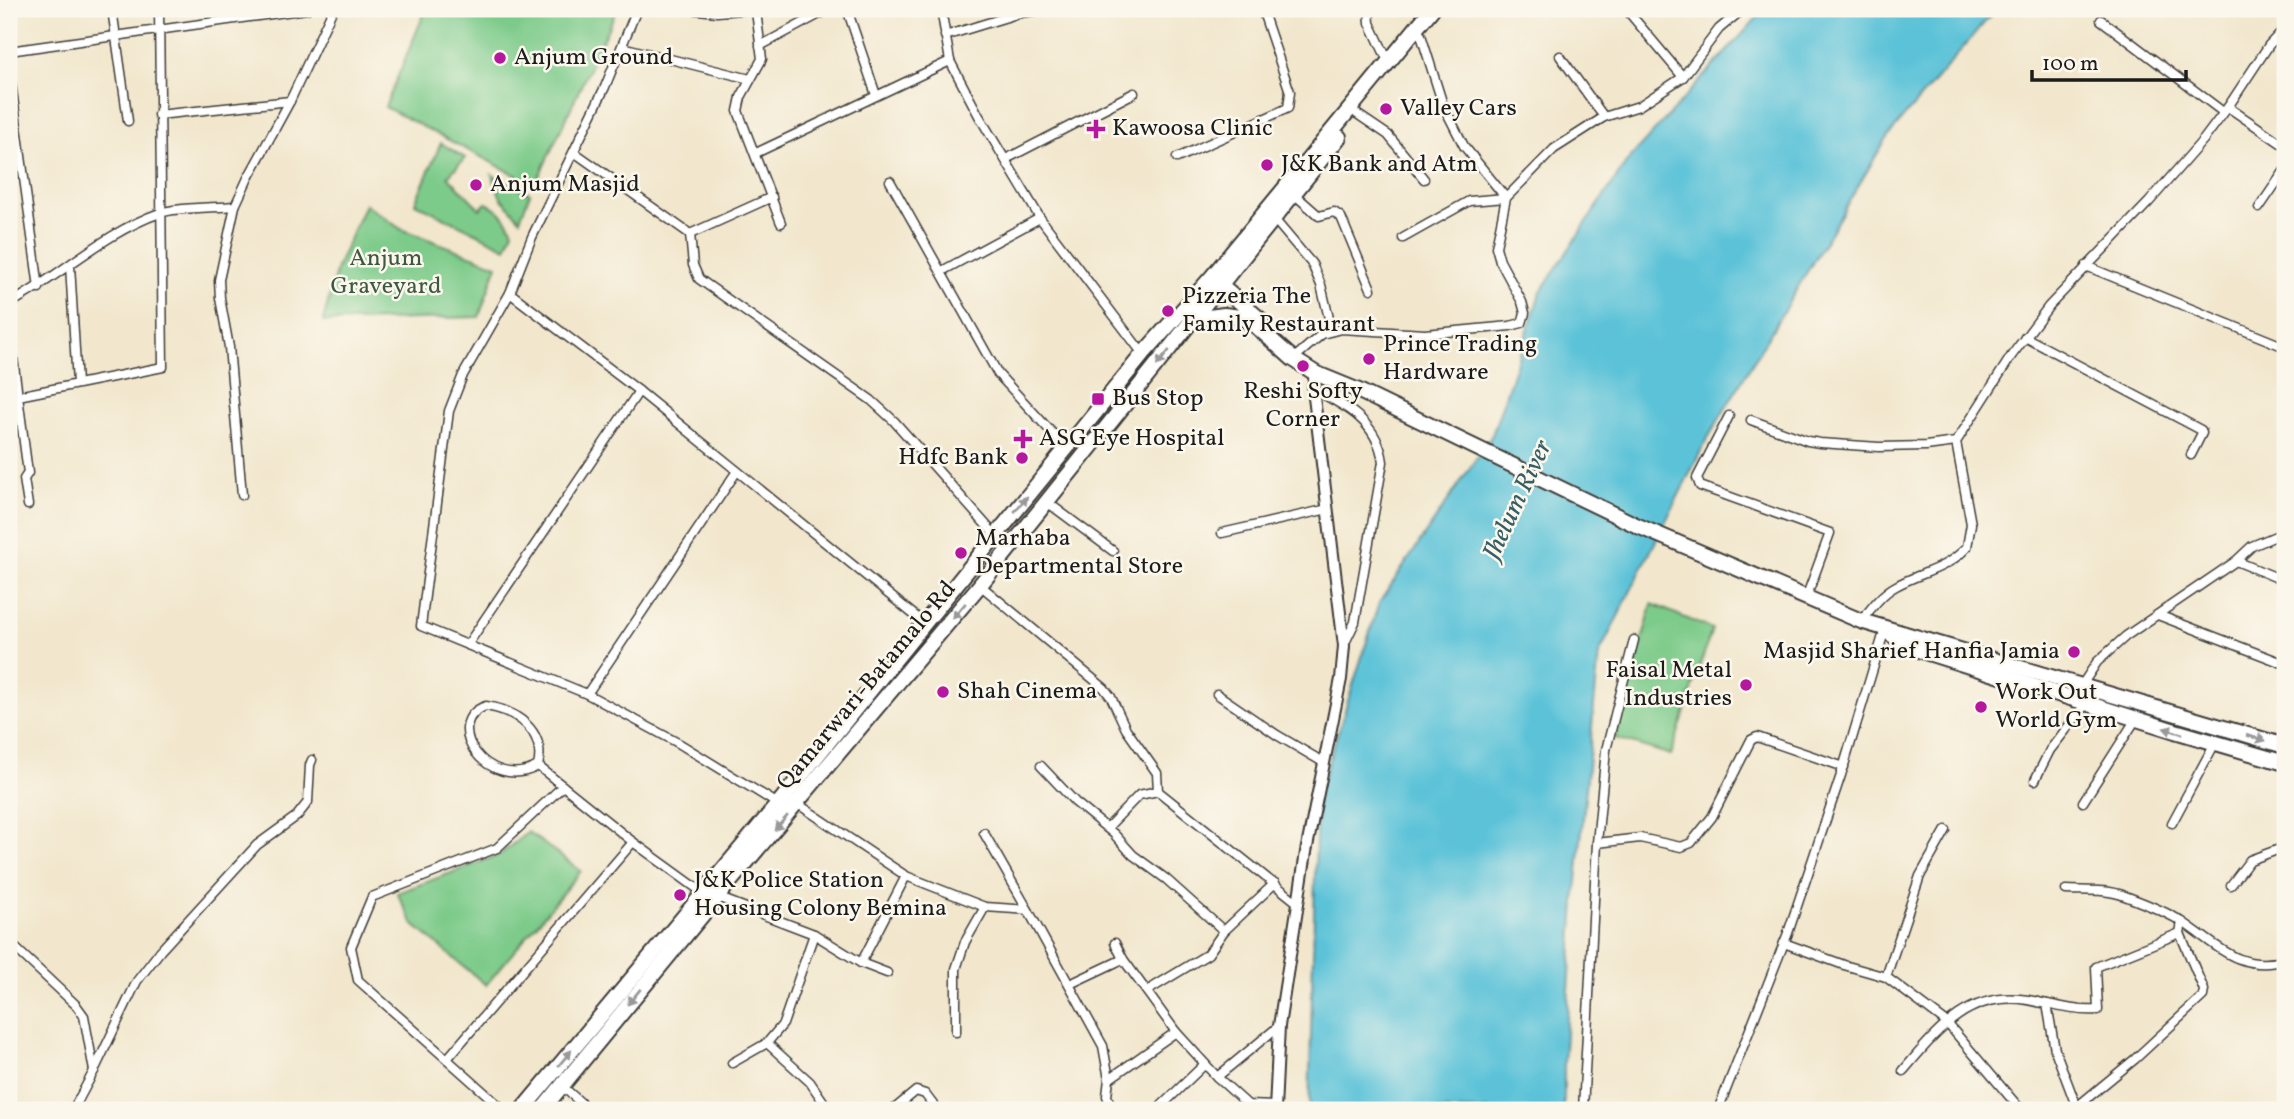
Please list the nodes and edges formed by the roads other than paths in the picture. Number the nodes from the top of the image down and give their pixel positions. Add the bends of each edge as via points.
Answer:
1 (112, 9) edge
2 (159, 9) edge
3 (307, 9) edge
4 (333, 9) edge
5 (637, 9) edge
6 (689, 9) edge
7 (829, 9) edge
8 (847, 9) edge
9 (942, 9) edge
10 (1050, 9) edge
11 (1262, 9) edge
12 (1370, 9) edge
13 (1432, 9) edge
14 (1443, 9) edge
15 (1626, 9) edge
16 (1743, 9) edge
17 (1020, 11) edge
18 (2101, 20) dead end
19 (159, 28) junction
20 (2285, 28) edge
21 (1421, 35) junction
22 (115, 36) junction
23 (945, 36) junction
24 (622, 47) junction
25 (760, 47) junction
26 (9, 51) edge
27 (1560, 56) dead end
28 (950, 61) junction
29 (1388, 61) junction
30 (9, 68) edge
31 (1684, 77) junction
32 (750, 79) junction
33 (1134, 93) dead end
34 (876, 95) junction
35 (290, 101) junction
36 (2226, 110) junction
37 (1357, 114) junction
38 (158, 115) junction
39 (1604, 117) junction
40 (128, 121) dead end
41 (2285, 146) edge
42 (574, 152) junction
43 (756, 153) junction
44 (1177, 158) dead end
45 (1006, 159) junction
46 (2285, 170) edge
47 (1424, 180) dead end
48 (890, 181) dead end
49 (1294, 194) junction
50 (772, 197) junction
51 (1506, 198) junction
52 (235, 206) junction
53 (2259, 208) dead end
54 (162, 212) junction
55 (1040, 218) junction
56 (1274, 219) junction
57 (781, 223) dead end
58 (690, 234) junction
59 (1403, 238) dead end
60 (70, 265) junction
61 (2086, 266) junction
62 (942, 271) junction
63 (1216, 282) junction
64 (39, 288) junction
65 (1371, 289) dead end
66 (510, 293) junction
67 (9, 304) edge
68 (1194, 319) junction
69 (9, 327) edge
70 (1332, 331) junction
71 (2025, 337) junction
72 (2285, 346) edge
73 (1143, 354) junction
74 (1297, 358) junction
75 (1315, 373) junction
76 (76, 384) junction
77 (1314, 389) junction
78 (639, 391) junction
79 (18, 396) junction
80 (1729, 416) dead end
81 (1751, 420) dead end
82 (1956, 442) junction
83 (1067, 449) junction
84 (2191, 455) dead end
85 (737, 471) junction
86 (242, 495) dead end
87 (1047, 502) junction
88 (28, 505) dead end
89 (1328, 509) junction
90 (1222, 533) dead end
91 (2283, 533) dead end
92 (995, 535) junction
93 (1113, 551) dead end
94 (2236, 561) junction
95 (2285, 581) edge
96 (980, 585) junction
97 (1806, 598) junction
98 (2158, 615) junction
99 (1861, 621) junction
100 (924, 623) junction
101 (1885, 629) junction
102 (1634, 640) dead end
103 (468, 644) junction
104 (1344, 646) junction
105 (2285, 664) edge
106 (2082, 685) junction
107 (587, 694) junction
108 (1217, 694) dead end
109 (2086, 704) junction
110 (2136, 719) junction
111 (2216, 743) junction
112 (2285, 746) edge
113 (312, 760) dead end
114 (1323, 762) junction
115 (2285, 763) edge
116 (538, 766) junction
117 (1041, 766) dead end
118 (1844, 767) junction
119 (2035, 780) dead end
120 (563, 786) junction
121 (1158, 791) junction
122 (2083, 802) dead end
123 (778, 804) junction
124 (798, 804) junction
125 (2172, 823) dead end
126 (1107, 828) junction
127 (1946, 830) dead end
128 (984, 833) dead end
129 (633, 842) junction
130 (1597, 843) junction
131 (2285, 847) edge
132 (906, 876) junction
133 (1275, 883) junction
134 (2231, 885) dead end
135 (2066, 890) dead end
136 (710, 895) junction
137 (1297, 903) junction
138 (985, 907) junction
139 (1028, 910) junction
140 (2182, 922) junction
141 (1224, 931) junction
142 (2180, 933) junction
143 (814, 934) junction
144 (9, 942) edge
145 (1115, 943) dead end
146 (1784, 943) junction
147 (1123, 959) junction
148 (2285, 960) edge
149 (862, 963) junction
150 (887, 973) dead end
151 (1886, 977) junction
152 (1070, 985) junction
153 (1147, 992) junction
154 (2047, 1004) junction
155 (1947, 1023) junction
156 (1279, 1026) junction
157 (956, 1032) dead end
158 (1176, 1032) junction
159 (766, 1043) junction
160 (447, 1059) junction
161 (732, 1063) dead end
162 (1205, 1064) junction
163 (94, 1071) junction
164 (1902, 1071) dead end
165 (1217, 1077) junction
166 (1110, 1079) junction
167 (562, 1086) junction
168 (2285, 1103) edge
169 (1275, 1108) edge
170 (2075, 1109) edge
171 (73, 1110) edge
172 (504, 1110) edge
173 (522, 1110) edge
174 (541, 1110) edge
175 (589, 1110) edge
176 (829, 1110) edge
177 (893, 1110) edge
178 (937, 1110) edge
179 (1112, 1110) edge
180 (1157, 1110) edge
181 (1583, 1110) edge
182 (1718, 1110) edge
183 (2021, 1110) edge
184 (2280, 1110) edge

1 - 22 street
2 - 19 street
3 - 19 street
4 - 35 street
5 - 24 street
6 - 25 street via 755,10
7 - 25 street
8 - 34 street
9 - 23 street
10 - 17 street
11 - 44 street via 1290,92 1288,108
12 - 29 street via 1370,23
13 - 29 main road
14 - 21 main road
15 - 31 street
16 - 31 street via 1719,29
17 - 23 street
18 - 36 street
19 - 22 street
19 - 38 street
20 - 36 street
21 - 37 main road
21 - 51 street via 1443,105 1464,146
22 - 26 street
22 - 40 street
23 - 28 street
24 - 32 street
24 - 42 street
25 - 32 street via 762,59
27 - 39 street
28 - 34 street
28 - 45 street
29 - 63 main road
30 - 64 street
31 - 39 street via 1639,106
32 - 43 street via 738,111
33 - 45 street
34 - 43 street
35 - 38 street
35 - 52 street
36 - 41 street
36 - 61 street via 2149,202
37 - 47 street via 1388,135
37 - 49 main road
38 - 54 street
39 - 51 street via 1554,149
42 - 58 street
42 - 66 street
43 - 50 street
45 - 55 street
46 - 53 street
48 - 62 street
49 - 56 main road
49 - 65 street via 1319,216 1334,212 1341,217
50 - 57 street
50 - 58 street
51 - 59 street via 1469,201
51 - 70 street via 1496,247 1522,302 1522,323 1425,334
52 - 54 street
52 - 86 street via 219,280
54 - 60 street
54 - 76 street via 163,367
55 - 62 street
55 - 73 street
56 - 63 main road
56 - 70 street via 1312,264
58 - 92 street via 699,279 871,400
60 - 64 street
60 - 76 street
61 - 71 street
61 - 72 street
62 - 83 street via 998,374
63 - 68 main road, Qamarwari-Batamalo Rd
63 - 73 main road, Qamarwari-Batamalo Rd
63 - 74 main road
64 - 67 street
66 - 78 street
66 - 103 street via 463,375 449,411 421,626
68 - 74 main road via 1241,317
68 -> 87 main road, Qamarwari-Batamalo Rd
69 - 79 street
70 - 74 street via 1322,334
71 - 82 street
71 - 84 street via 2201,430
73 - 83 main road, Qamarwari-Batamalo Rd
74 - 75 main road
75 - 77 street
75 - 97 main road via 1638,526
76 - 79 street
77 - 89 street
77 - 104 street via 1343,405 1375,434 1383,462 1355,622
78 - 85 street
78 - 103 street
79 - 88 street
80 - 97 street via 1697,478 1700,486 1830,533
81 - 82 street via 1820,443 1880,447
82 - 99 street via 1971,524 1967,547 1941,568 1888,591
92 -> 83 main road, Qamarwari-Batamalo Rd
85 - 100 street
85 - 107 street
87 - 93 street
87 - 96 main road, Qamarwari-Batamalo Rd
89 - 90 street
89 - 104 street
91 - 94 street via 2252,546
92 - 100 main road, Qamarwari-Batamalo Rd
94 - 95 street
94 - 98 street
96 - 121 street via 1104,688 1157,773
96 -> 124 main road, Qamarwari-Batamalo Rd
97 - 99 main road
98 - 105 street
98 - 106 street via 2097,662
99 - 101 main road
100 - 123 main road, Qamarwari-Batamalo Rd
101 - 106 main road
101 - 109 main road via 1909,647
101 - 118 street
102 - 130 street via 1606,750
103 - 107 street
104 - 114 street
106 -> 112 main road
107 - 123 street
108 - 114 street
109 - 110 main road
109 - 119 street via 2050,750
111 -> 110 main road
110 - 122 street
111 - 115 main road
111 - 125 street
113 - 163 street via 308,802 296,817 257,845 161,950 137,981
114 - 137 street
116 - 116 street via 538,740 530,727 510,712 486,706 468,719 472,745 493,768 518,773
116 - 120 street
117 - 126 street
118 - 130 street via 1757,737 1751,740 1712,817 1691,843 1681,847 1640,838
118 - 146 street
120 - 129 street
120 - 160 street via 498,848 372,897 356,934 351,947 358,980
121 - 126 street via 1139,795
121 - 133 street
123 - 136 main road, Qamarwari-Batamalo Rd
124 - 132 street
124 -> 136 main road, Qamarwari-Batamalo Rd
126 - 141 street
127 - 151 street via 1920,876
128 - 139 street
129 - 136 street
129 - 160 street
130 - 181 street
131 - 134 street via 2250,860
132 - 138 street
132 - 149 street
133 - 137 street
133 - 141 street
135 - 140 street via 2113,892
136 - 143 street
136 -> 167 main road, Qamarwari-Batamalo Rd
173 -> 136 main road, Qamarwari-Batamalo Rd
137 - 156 street
138 - 139 street
138 - 157 street via 956,968
139 - 152 street
140 - 142 street
140 - 148 street via 2229,956 2263,965
141 - 153 street via 1203,958
142 - 154 street via 2096,967 2098,1010
142 - 170 street via 2203,996
143 - 149 street
143 - 159 street via 783,1024
144 - 163 street via 84,1016
145 - 147 street
146 - 151 street
146 - 182 street
147 - 152 street
147 - 153 street
149 - 150 street
151 - 155 street
152 - 166 street via 1103,1046
153 - 158 street
154 - 155 street via 2003,998 1964,1011
154 - 170 street via 2055,1050
155 - 164 street
155 - 183 street
156 - 165 street
156 - 169 street
158 - 162 street
158 - 166 street
159 - 161 street
159 - 176 street via 810,1082
160 - 172 street
162 - 165 street
162 - 180 street
163 - 171 street
165 - 169 street via 1248,1105
166 - 179 street via 1107,1096
167 - 174 main road, Qamarwari-Batamalo Rd
167 - 175 street
168 - 184 street
177 - 178 street via 921,1091

